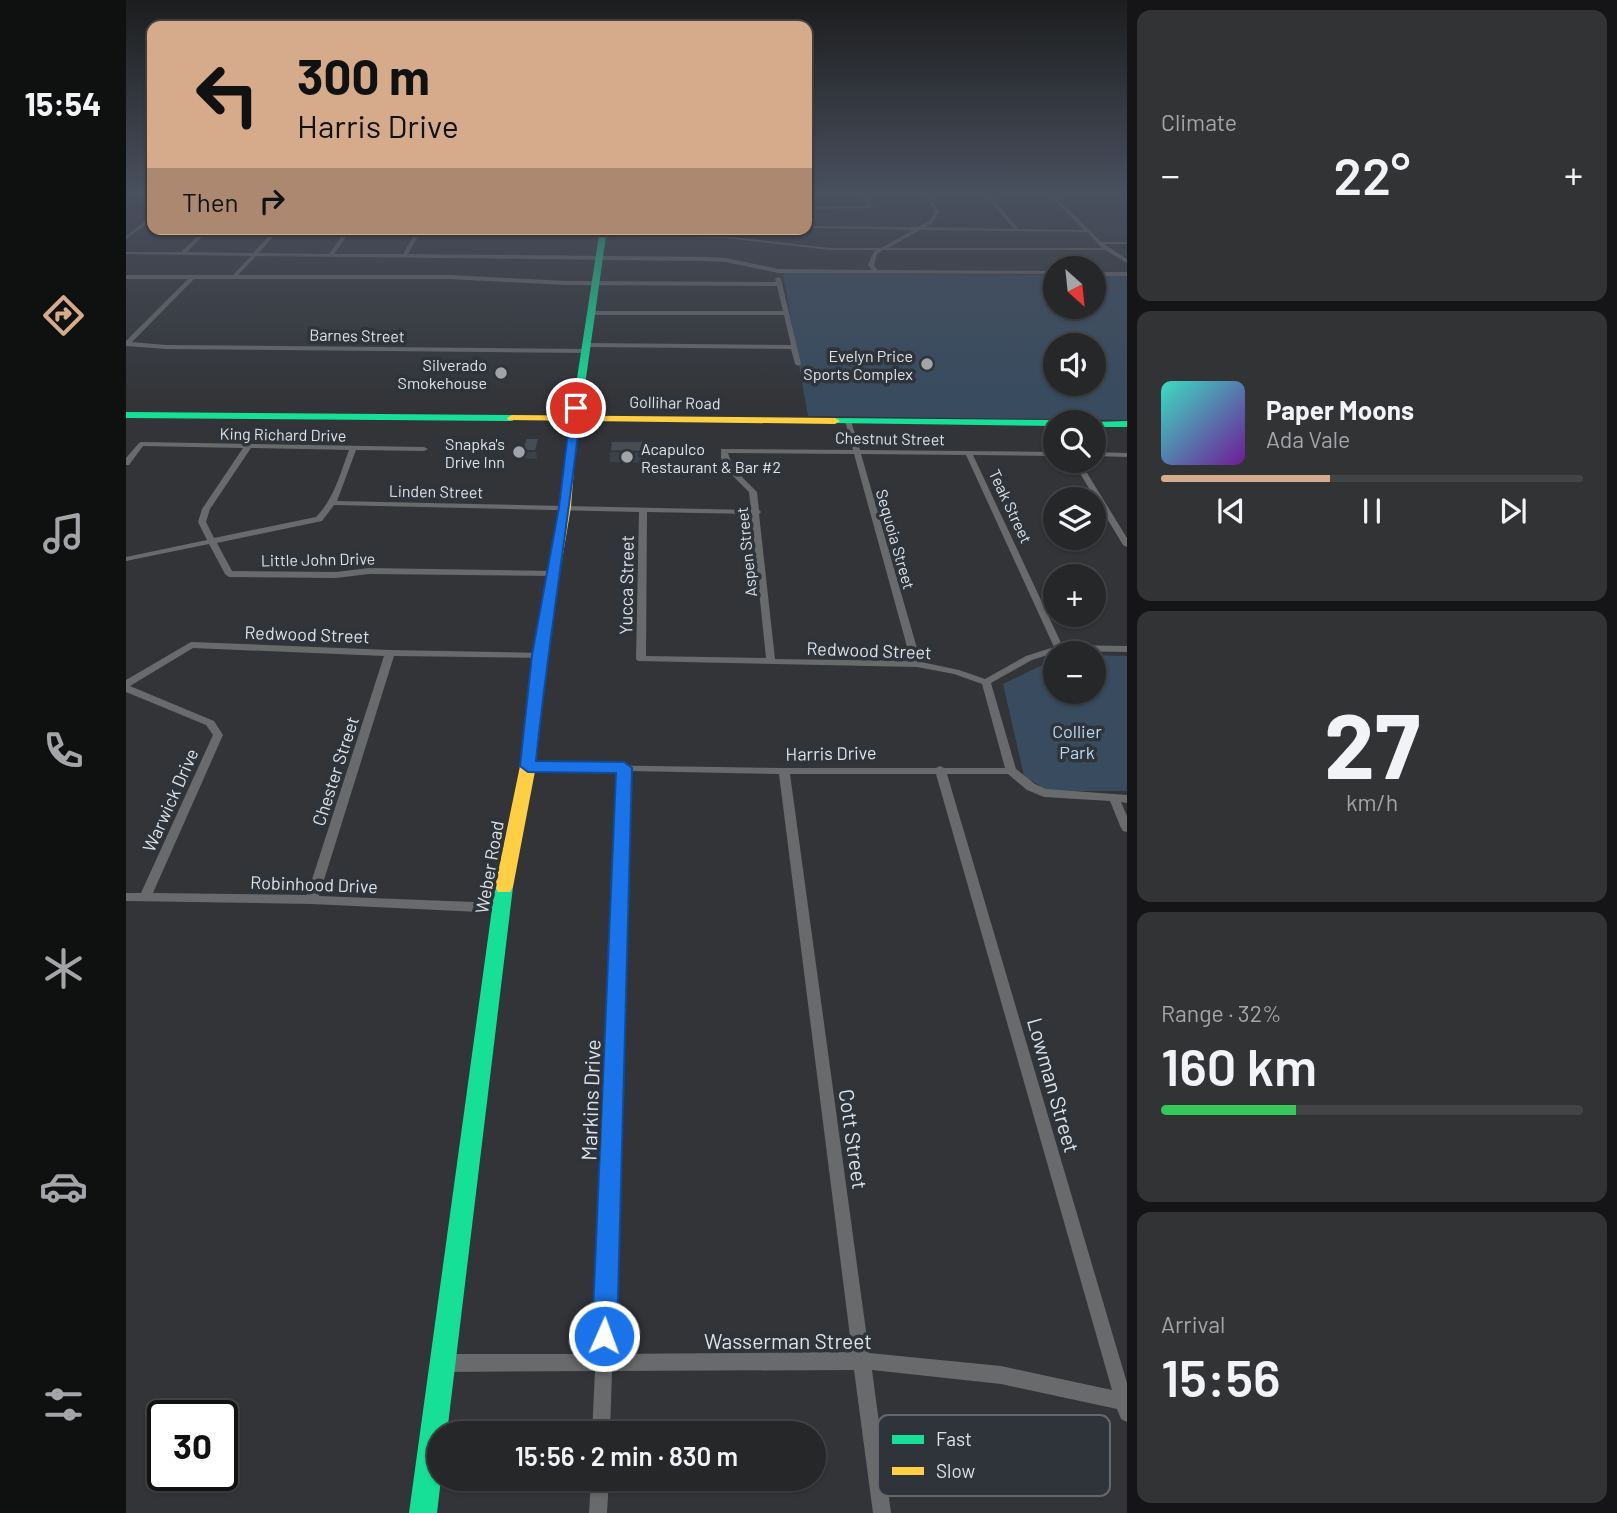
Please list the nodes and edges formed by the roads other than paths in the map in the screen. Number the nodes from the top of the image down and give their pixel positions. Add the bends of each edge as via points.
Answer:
1 (248, 262) edge
2 (599, 262) edge
3 (734, 262) edge
4 (872, 262) edge
5 (778, 271) junction
6 (876, 272) junction
7 (1043, 274) edge
8 (1106, 274) edge
9 (1127, 274) edge
10 (126, 277) edge
11 (234, 277) junction
12 (192, 278) junction
13 (595, 283) junction
14 (778, 284) junction
15 (590, 313) junction
16 (785, 313) junction
17 (126, 343) edge
18 (794, 347) junction
19 (588, 348) junction
20 (799, 364) dead end
21 (126, 415) edge
22 (574, 418) junction
23 (848, 421) junction
24 (1043, 423) edge
25 (1106, 424) edge
26 (1127, 424) edge
27 (247, 447) junction
28 (353, 449) junction
29 (424, 449) dead end
30 (724, 450) joint
31 (856, 452) junction
32 (969, 454) junction
33 (1043, 454) edge
34 (1106, 454) edge
35 (1127, 455) edge
36 (126, 463) edge
37 (1083, 473) edge
38 (331, 503) junction
39 (565, 507) junction
40 (643, 511) junction
41 (757, 512) junction
42 (214, 541) junction
43 (1127, 545) edge
44 (126, 559) edge
45 (554, 573) junction
46 (1056, 641) edge
47 (1106, 649) edge
48 (1127, 649) edge
49 (390, 653) junction
50 (1043, 653) edge
51 (539, 655) junction
52 (641, 659) joint
53 (771, 662) junction
54 (917, 664) junction
55 (986, 682) junction
56 (126, 686) edge
57 (528, 766) junction
58 (624, 768) junction
59 (940, 769) junction
60 (784, 771) junction
61 (1011, 771) junction
62 (1114, 799) junction
63 (1127, 799) edge
64 (1127, 828) edge
65 (126, 897) edge
66 (145, 898) junction
67 (312, 900) junction
68 (500, 908) junction
69 (863, 1361) junction
70 (444, 1363) junction
71 (604, 1363) junction
72 (1126, 1405) edge
73 (602, 1421) edge
74 (878, 1481) edge
75 (599, 1491) edge
76 (423, 1513) edge
77 (598, 1513) edge

1 - 11 street
2 - 13 main road, Weber Road
3 - 5 street
4 - 6 street
5 - 6 street
5 - 14 street
6 - 7 street
8 - 9 street
10 - 12 street
11 - 12 street
11 - 13 street via 449,277
12 - 17 street
13 - 14 street
13 - 15 main road, Weber Road
14 - 16 street
15 - 16 street
15 - 19 main road, Weber Road
16 - 18 street
17 - 19 street, Barnes Street via 166,347
18 - 19 street, Barnes Street
18 - 20 street
19 - 22 main road, Weber Road
21 - 22 main road, Gollihar Road
22 - 23 main road, Gollihar Road
22 - 39 main road, Weber Road
23 - 24 main road, Gollihar Road
23 - 31 street, Sequoia Street
25 - 26 main road
27 - 28 street, King Richard Drive
27 - 36 street, King Richard Drive via 141,444
27 - 42 street, Little John Drive via 205,509 202,522
28 - 29 street, King Richard Drive
28 - 38 street
30 - 31 street, Chestnut Street
30 - 41 street, Aspen Street via 729,470 753,492
31 - 32 street, Chestnut Street
31 - 54 street, Sequoia Street
32 - 33 street, Chestnut Street
32 - 46 street, Teak Street
34 - 35 street
37 - 43 street
38 - 39 street, Linden Street
38 - 42 street via 318,519
39 - 40 street, Linden Street
39 - 45 main road, Weber Road
40 - 41 street, Linden Street
40 - 52 street, Yucca Street
41 - 53 street, Aspen Street
42 - 44 street
42 - 45 street, Little John Drive via 229,574
45 - 51 main road, Weber Road
47 - 48 street
49 - 51 street, Redwood Street
49 - 56 street, Redwood Street via 191,645
49 - 67 street, Chester Street
50 - 55 street
51 - 57 main road, Weber Road
52 - 53 street, Redwood Street
53 - 54 street, Redwood Street
54 - 55 street, Redwood Street
55 - 61 street
56 - 66 street, Warwick Drive via 210,723 218,735
57 - 58 street, Harris Drive
57 - 68 main road, Weber Road
58 - 60 street, Harris Drive
58 - 71 street, Markins Drive
59 - 60 street, Harris Drive
59 - 61 street, Harris Drive
59 - 72 street, Lowman Street
60 - 69 street, Cott Street
61 - 62 street via 1044,793
62 - 63 street
62 - 64 street
65 - 66 street, Robinhood Drive
66 - 67 street, Robinhood Drive
67 - 68 street, Robinhood Drive
68 - 70 main road, Weber Road
69 - 71 street, Wasserman Street
69 - 72 street, Wasserman Street via 1001,1375
69 - 74 street, Cott Street
70 - 71 street, Wasserman Street
70 - 76 main road, Weber Road
71 - 73 street, Markins Drive
75 - 77 street

